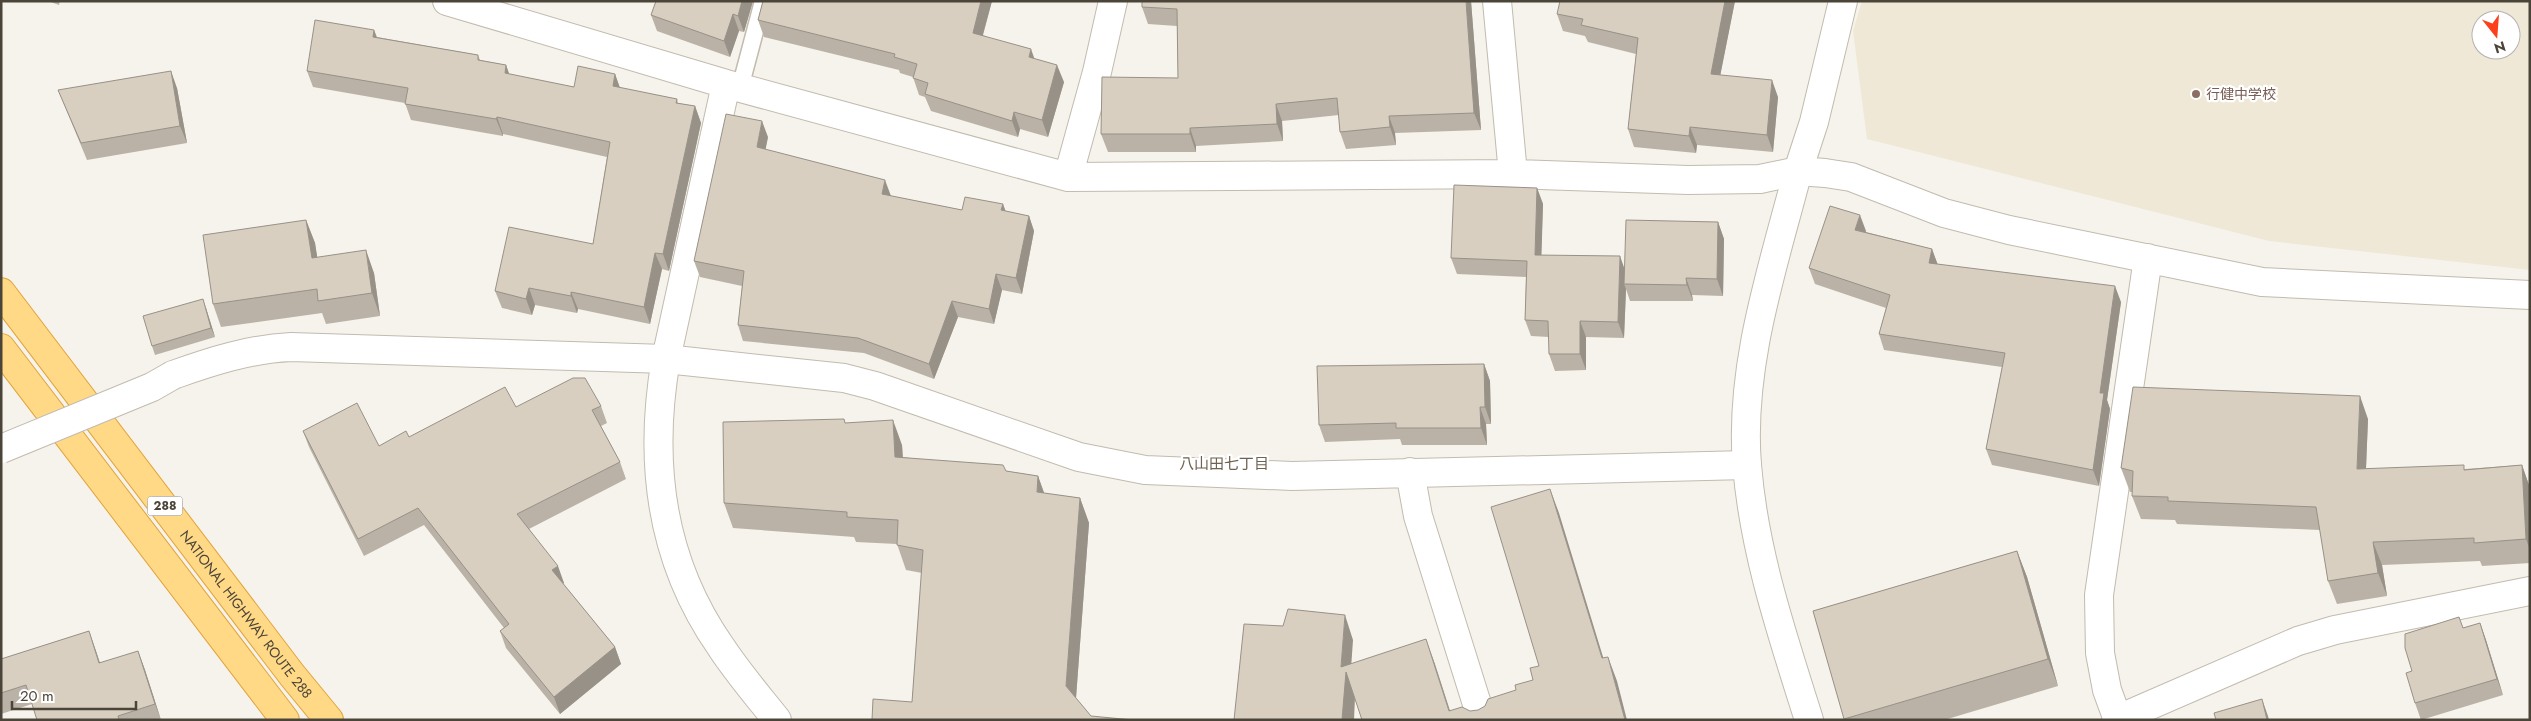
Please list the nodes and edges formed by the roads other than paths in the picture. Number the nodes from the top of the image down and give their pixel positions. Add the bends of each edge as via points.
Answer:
1 (447, 1) edge
2 (763, 1) edge
3 (1113, 1) edge
4 (1497, 1) edge
5 (1843, 1) edge
6 (733, 86) junction
7 (1798, 171) junction
8 (1513, 174) junction
9 (1068, 177) junction
10 (2148, 258) junction
11 (1, 292) edge
12 (2530, 295) edge
13 (1, 348) edge
14 (666, 359) junction
15 (1, 449) edge
16 (1747, 465) junction
17 (1410, 472) junction
18 (2530, 591) edge
19 (285, 720) edge
20 (329, 720) edge
21 (777, 720) edge
22 (1482, 720) edge
23 (1808, 720) edge
24 (2117, 720) edge

1 - 6 street
2 - 6 lane
3 - 9 street
4 - 8 street
5 - 7 street via 1814,122
6 - 9 street
6 - 14 street
7 - 8 street via 1760,179 1688,180
7 - 10 street via 1851,177 1944,213 2009,230
7 - 16 street via 1757,330 1748,388
8 - 9 street
10 - 12 street via 2262,282
10 - 24 street via 2099,595 2100,652
11 - 20 highway, NATIONAL HIGHWAY ROUTE 288 / 288
13 - 19 highway, 288
14 - 15 street, bridge via 266,348 218,359 173,375 152,387
14 - 17 street via 844,378 1079,457 1145,470 1292,476
14 - 21 street via 660,392 657,448 666,529 673,553 720,647
16 - 17 street via 1500,473
16 - 23 street via 1770,594
17 - 22 street via 1418,516
18 - 24 street via 2298,640

